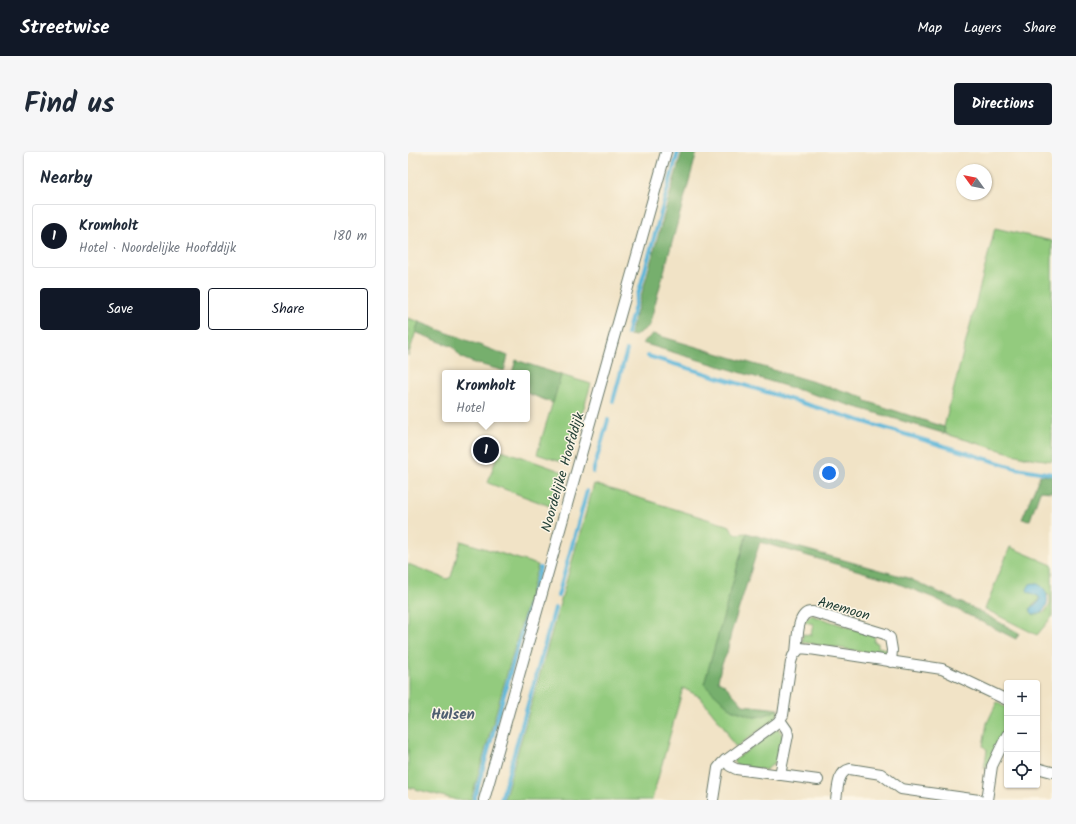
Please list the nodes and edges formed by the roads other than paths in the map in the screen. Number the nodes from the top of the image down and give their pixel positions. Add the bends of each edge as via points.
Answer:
1 (666, 152) edge
2 (796, 652) junction
3 (891, 662) junction
4 (1004, 699) edge
5 (780, 720) junction
6 (1004, 750) edge
7 (725, 760) junction
8 (1040, 769) edge
9 (1052, 772) edge
10 (780, 775) junction
11 (818, 780) dead end
12 (943, 798) edge
13 (484, 800) edge
14 (713, 800) edge
15 (836, 800) edge
16 (979, 800) edge
17 (987, 800) edge

1 - 13 street, Noordelijke Hoofddijk
2 - 3 street via 804,648
2 - 3 street, Anemoon via 800,621 809,611 885,634 890,638
2 - 5 street, Anemoon via 791,662 784,710
3 - 4 street via 942,669
5 - 7 street
5 - 10 street via 788,735
6 - 17 street via 992,766
7 - 10 street via 736,769
7 - 14 street via 718,768
8 - 9 street
10 - 11 street
12 - 15 street via 901,789 881,774 850,769 841,774
12 - 16 street

